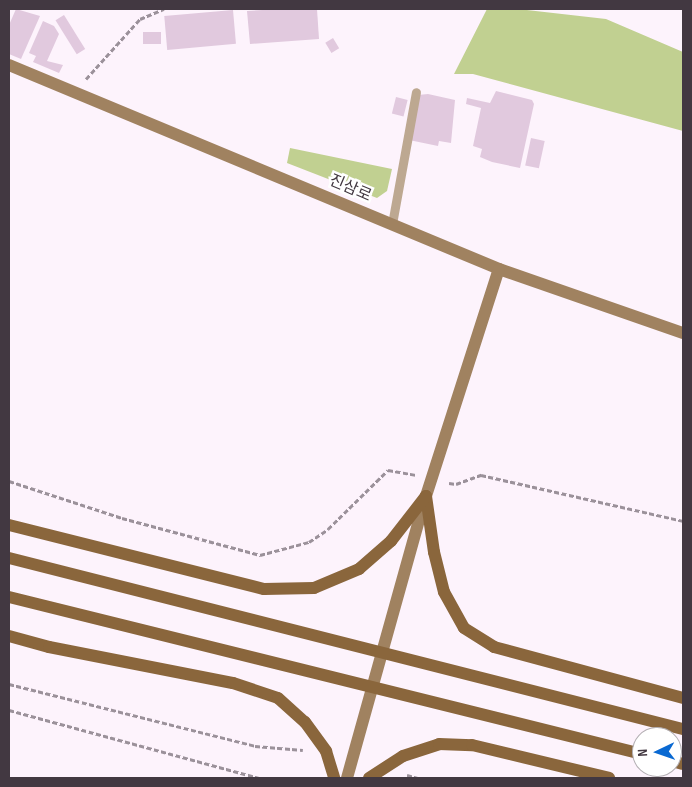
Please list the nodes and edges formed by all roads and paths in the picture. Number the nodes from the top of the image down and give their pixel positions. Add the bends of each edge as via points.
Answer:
1 (164, 9) edge
2 (9, 65) edge
3 (74, 92) junction
4 (416, 92) dead end
5 (392, 224) junction
6 (499, 269) junction
7 (683, 333) edge
8 (432, 478) junction
9 (9, 481) edge
10 (426, 496) junction
11 (683, 521) edge
12 (9, 525) edge
13 (9, 558) edge
14 (9, 597) edge
15 (9, 636) edge
16 (9, 684) edge
17 (683, 698) edge
18 (9, 710) edge
19 (683, 728) edge
20 (326, 752) junction
21 (632, 752) edge
22 (260, 778) edge
23 (334, 778) edge
24 (347, 778) edge
25 (369, 778) edge
26 (609, 778) edge

1 - 3 path via 140,19
2 - 3 street, 진삼로
3 - 5 street, 진삼로
4 - 5 lane
5 - 6 street, 진삼로
6 - 7 street, 진삼로
6 - 8 street
8 - 9 path via 388,470 328,529 309,542 260,555 122,518
8 - 10 street
8 - 11 path via 456,484 481,475
10 - 12 main road via 391,541 359,569 314,588 264,589
10 - 17 main road via 444,592 464,628 494,647
10 - 24 street
13 - 19 main road, bridge
14 - 21 main road, bridge
15 - 20 main road via 49,647 233,682 278,698 305,722
16 - 20 path via 255,746
18 - 22 path
20 - 23 main road
25 - 26 main road via 403,756 440,744 472,745

